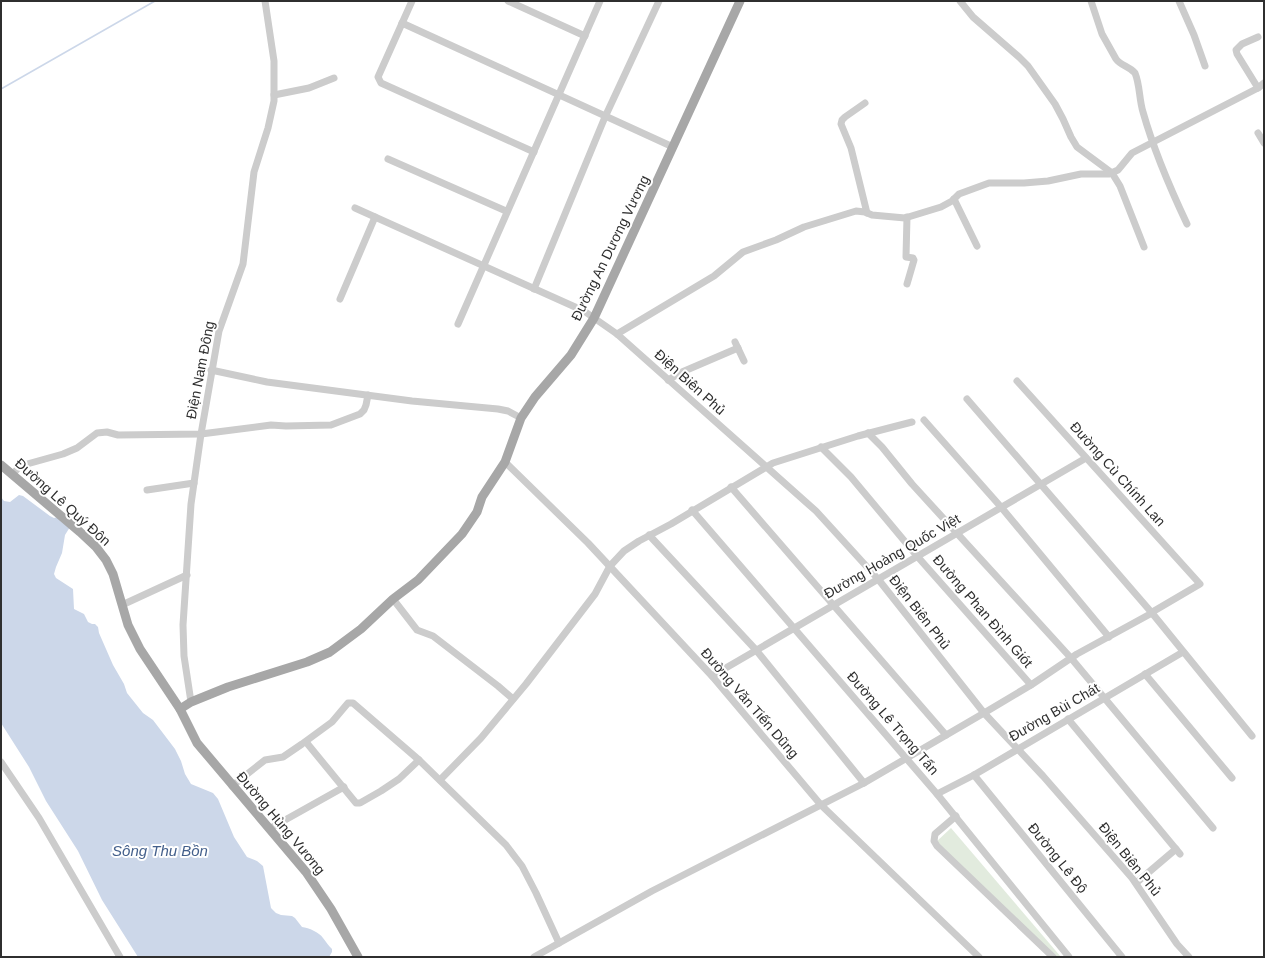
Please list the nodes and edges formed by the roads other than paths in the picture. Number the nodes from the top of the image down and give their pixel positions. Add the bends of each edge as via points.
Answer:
1 (265, 1) edge
2 (412, 1) edge
3 (508, 1) edge
4 (600, 1) edge
5 (659, 1) edge
6 (740, 1) edge
7 (960, 1) edge
8 (1090, 1) edge
9 (1179, 1) edge
10 (402, 23) junction
11 (585, 36) junction
12 (1258, 37) dead end
13 (1205, 66) dead end
14 (334, 78) dead end
15 (1261, 85) edge
16 (274, 94) junction
17 (559, 94) junction
18 (865, 103) dead end
19 (605, 117) junction
20 (1258, 133) dead end
21 (1153, 141) junction
22 (1264, 143) edge
23 (673, 147) junction
24 (534, 152) junction
25 (388, 158) dead end
26 (1112, 173) junction
27 (954, 199) junction
28 (355, 208) dead end
29 (506, 211) junction
30 (867, 213) junction
31 (375, 217) junction
32 (907, 217) junction
33 (1188, 224) dead end
34 (977, 246) dead end
35 (1144, 247) dead end
36 (483, 266) junction
37 (906, 284) dead end
38 (534, 289) junction
39 (340, 299) dead end
40 (594, 318) junction
41 (458, 324) dead end
42 (617, 334) junction
43 (744, 361) dead end
44 (211, 370) junction
45 (668, 380) junction
46 (1017, 381) dead end
47 (368, 395) junction
48 (967, 399) dead end
49 (521, 418) junction
50 (924, 420) dead end
51 (912, 422) dead end
52 (201, 434) junction
53 (868, 434) junction
54 (821, 448) junction
55 (1086, 458) junction
56 (505, 462) junction
57 (1, 465) edge
58 (765, 466) junction
59 (12, 475) junction
60 (194, 482) junction
61 (1041, 484) junction
62 (731, 487) junction
63 (147, 490) dead end
64 (1002, 507) junction
65 (692, 510) junction
66 (957, 533) junction
67 (649, 535) junction
68 (917, 556) junction
69 (610, 566) junction
70 (187, 575) junction
71 (878, 579) junction
72 (393, 599) junction
73 (122, 605) junction
74 (833, 606) junction
75 (1152, 613) junction
76 (794, 628) junction
77 (1109, 637) junction
78 (756, 650) junction
79 (1183, 652) junction
80 (1071, 658) junction
81 (1145, 674) junction
82 (712, 676) junction
83 (1031, 685) junction
84 (1104, 698) junction
85 (513, 699) junction
86 (191, 702) junction
87 (180, 709) junction
88 (984, 713) junction
89 (1068, 719) junction
90 (946, 735) junction
91 (1252, 736) dead end
92 (306, 742) junction
93 (1018, 748) junction
94 (906, 758) junction
95 (419, 760) junction
96 (1, 762) edge
97 (974, 775) junction
98 (1232, 778) dead end
99 (440, 780) junction
100 (864, 783) junction
101 (232, 786) junction
102 (344, 787) junction
103 (937, 794) junction
104 (821, 805) junction
105 (956, 816) junction
106 (1213, 828) dead end
107 (269, 829) junction
108 (1136, 883) junction
109 (559, 943) junction
110 (120, 957) edge
111 (358, 957) edge
112 (534, 957) edge
113 (979, 957) edge
114 (1053, 957) edge
115 (1069, 957) edge
116 (1122, 957) edge
117 (1189, 957) edge

1 - 16 street, Điện Nam Đông via 274,60
2 - 10 street
3 - 11 street
4 - 11 street
5 - 19 street
6 - 23 main road, Đường An Dương Vương
7 - 26 street via 1028,66 1055,104 1077,147
8 - 21 street via 1102,34 1118,63 1135,73
9 - 13 street
10 - 17 street
10 - 24 street via 378,77 380,83
11 - 17 street
12 - 15 street via 1242,44 1236,50
14 - 16 street via 309,88
15 - 21 street
16 - 44 street, Điện Nam Đông via 268,128 254,172 243,264 219,331
17 - 19 street
17 - 24 street
18 - 30 street via 841,121 853,155
19 - 23 street
19 - 38 street
20 - 22 street
21 - 26 street via 1132,153 1118,170
21 - 33 street via 1167,182
23 - 40 main road, Đường An Dương Vương
24 - 29 street
25 - 29 street
26 - 27 street via 1081,174 1048,181 988,183 959,194
26 - 35 street via 1120,186
27 - 32 street via 940,207
27 - 34 street
28 - 31 street, Điện Biên Phủ
29 - 36 street
30 - 32 street via 886,217
30 - 42 street via 848,213 804,227 743,252 714,276
31 - 36 street, Điện Biên Phủ
31 - 39 street
32 - 37 street via 906,257 914,260
36 - 38 street, Điện Biên Phủ
36 - 41 street
38 - 40 street, Điện Biên Phủ
40 - 42 street, Điện Biên Phủ
40 - 49 main road, Đường An Dương Vương via 571,355
42 - 45 street, Điện Biên Phủ
43 - 45 street via 737,346
44 - 47 street via 267,382
44 - 52 street, Điện Nam Đông
45 - 58 street, Điện Biên Phủ
46 - 55 street, Đường Cù Chính Lan
47 - 49 street via 498,409
47 - 52 street via 366,406 360,414 331,425 271,425
48 - 61 street
49 - 56 main road, Đường An Dương Vương
50 - 64 street
51 - 53 street
52 - 59 street via 118,435 101,432 63,454 20,466
52 - 60 street, Điện Nam Đông
53 - 54 street
53 - 66 street via 888,453 912,484
54 - 58 street
54 - 68 street, Đường Phan Đình Giót via 851,477
55 - 61 street, Đường Hoàng Quốc Việt
55 - 75 street, Đường Cù Chính Lan via 1200,584
56 - 69 street, Đường Văn Tiến Dũng
56 - 72 main road, Đường An Dương Vương via 462,534 418,580
57 - 59 main road, Đường Lê Quý Đôn
58 - 62 street
58 - 71 street, Điện Biên Phủ via 816,511
59 - 73 main road, Đường Lê Quý Đôn via 96,547 113,574
60 - 63 street
60 - 70 street, Điện Nam Đông
61 - 64 street, Đường Hoàng Quốc Việt
61 - 75 street
62 - 65 street
62 - 74 street
64 - 66 street, Đường Hoàng Quốc Việt
64 - 77 street
65 - 67 street
65 - 76 street, Đường Lê Trọng Tấn
66 - 68 street, Đường Hoàng Quốc Việt
66 - 80 street
67 - 69 street via 624,552
67 - 78 street
68 - 71 street, Đường Hoàng Quốc Việt
68 - 83 street, Đường Phan Đình Giót
69 - 82 street, Đường Văn Tiến Dũng
69 - 85 street via 595,594
70 - 73 street
70 - 86 street, Điện Nam Đông via 183,625 184,656
71 - 74 street, Đường Hoàng Quốc Việt
71 - 88 street, Điện Biên Phủ
72 - 85 street via 417,630 433,636
72 - 86 main road, Đường An Dương Vương via 361,629 330,652
73 - 87 main road, Đường Lê Quý Đôn via 128,625 140,649
74 - 76 street, Đường Hoàng Quốc Việt
74 - 90 street
75 - 77 street
75 - 79 street
76 - 78 street, Đường Hoàng Quốc Việt
76 - 94 street, Đường Lê Trọng Tấn
77 - 80 street
78 - 82 street, Đường Hoàng Quốc Việt
78 - 100 street
79 - 81 street, Đường Bùi Chát
79 - 91 street
80 - 83 street
80 - 84 street
81 - 84 street, Đường Bùi Chát
81 - 98 street
82 - 104 street, Đường Văn Tiến Dũng
83 - 88 street
84 - 89 street, Đường Bùi Chát
84 - 106 street
85 - 99 street via 481,738
86 - 87 main road, Đường An Dương Vương
87 - 101 main road, Đường Hùng Vương via 197,743
88 - 90 street
88 - 93 street, Điện Biên Phủ
89 - 93 street, Đường Bùi Chát
89 - 108 street via 1178,852
90 - 94 street
92 - 95 street via 332,722 348,703 352,703
92 - 101 street via 283,757 265,760
92 - 102 street
93 - 97 street, Đường Bùi Chát
93 - 108 street, Điện Biên Phủ
94 - 100 street
94 - 103 street, Đường Lê Trọng Tấn
95 - 99 street
95 - 102 street via 399,779 360,803 353,802
96 - 110 street via 39,818
97 - 103 street, Đường Bùi Chát
97 - 116 street, Đường Lê Độ
99 - 109 street via 506,845 522,866
100 - 104 street
101 - 107 main road, Đường Hùng Vương
102 - 107 street
103 - 105 street, Đường Lê Trọng Tấn
104 - 109 street via 652,890
104 - 113 street, Đường Văn Tiến Dũng
105 - 114 street via 935,834 934,841 937,846
105 - 115 street, Đường Lê Trọng Tấn
107 - 111 main road, Đường Hùng Vương via 306,872 331,909
108 - 117 street, Điện Biên Phủ via 1177,944
109 - 112 street

